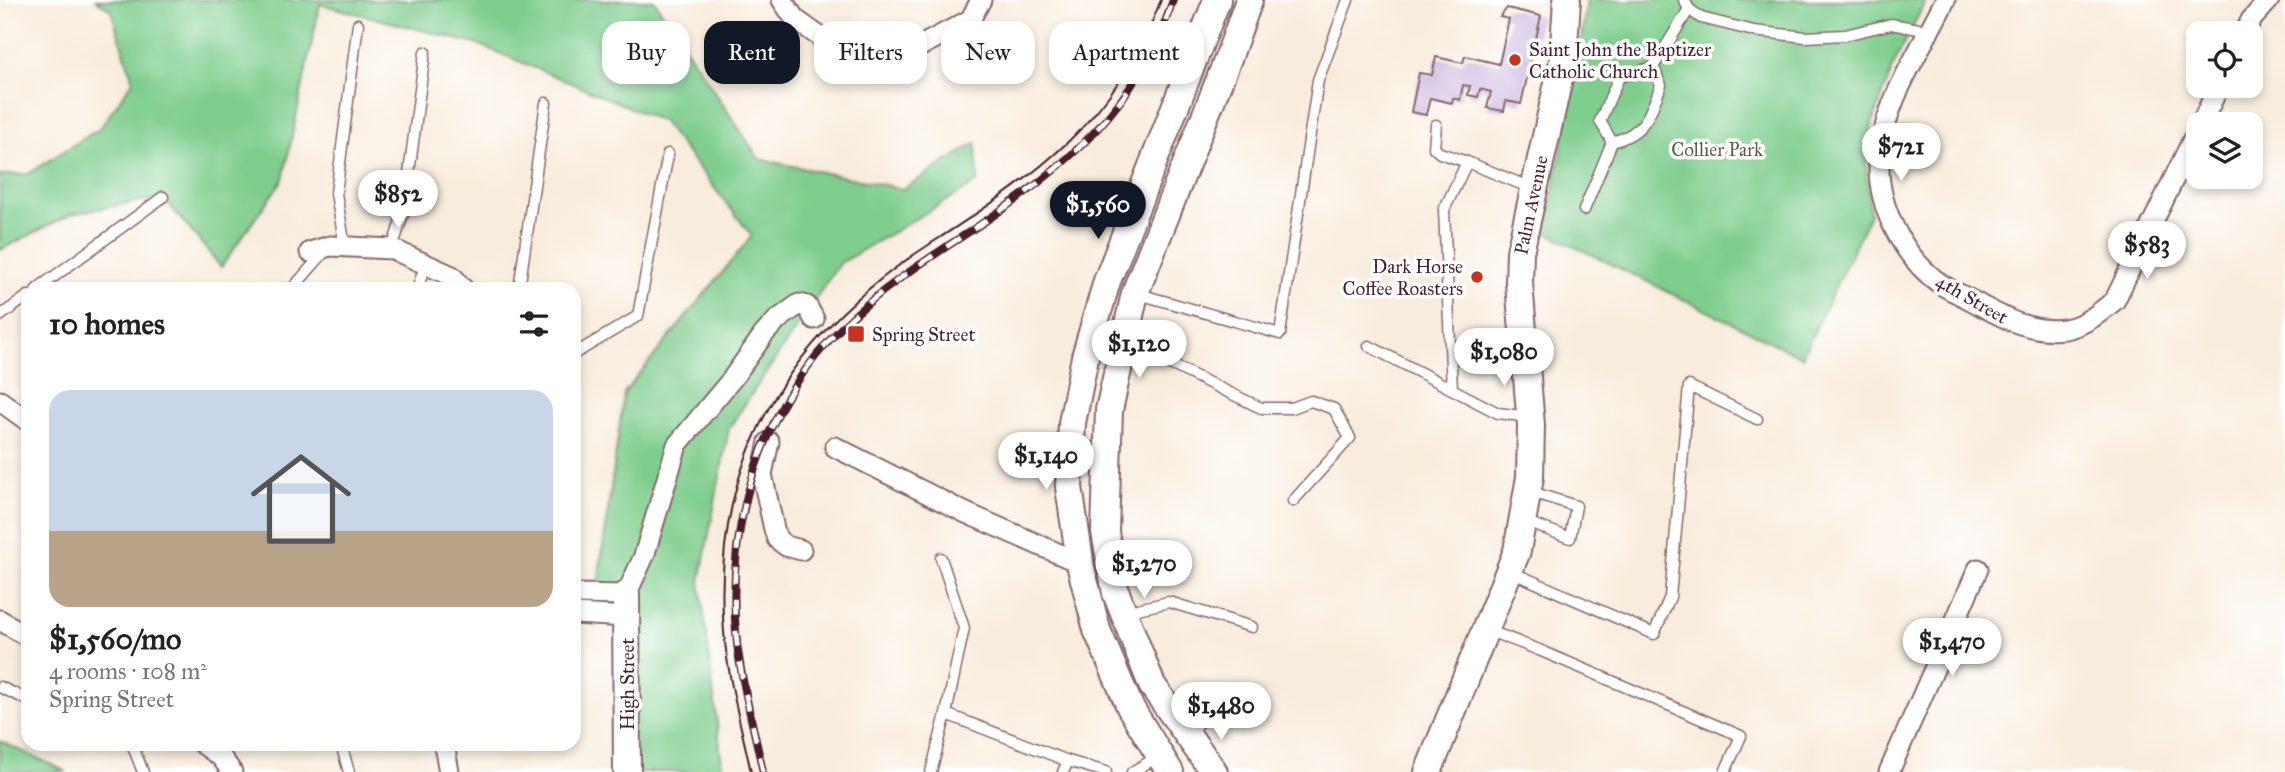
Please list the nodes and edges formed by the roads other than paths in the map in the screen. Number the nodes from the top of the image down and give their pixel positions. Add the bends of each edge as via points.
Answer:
1 (782, 0) edge
2 (981, 0) edge
3 (1217, 0) edge
4 (1250, 0) edge
5 (1348, 0) edge
6 (1567, 0) edge
7 (1945, 0) edge
8 (2269, 0) edge
9 (1687, 5) edge
10 (2251, 21) edge
11 (358, 24) dead end
12 (1930, 31) junction
13 (425, 52) dead end
14 (1653, 67) junction
15 (546, 103) dead end
16 (1436, 125) dead end
17 (1612, 142) junction
18 (668, 154) dead end
19 (2186, 154) edge
20 (1467, 162) junction
21 (1534, 189) junction
22 (163, 197) dead end
23 (1584, 210) dead end
24 (338, 247) junction
25 (391, 249) junction
26 (310, 252) dead end
27 (426, 264) junction
28 (47, 282) edge
29 (300, 282) edge
30 (420, 282) edge
31 (457, 282) edge
32 (520, 282) edge
33 (1135, 293) junction
34 (21, 301) edge
35 (0, 316) edge
36 (814, 319) dead end
37 (1369, 346) dead end
38 (581, 349) edge
39 (1119, 360) junction
40 (1452, 389) junction
41 (0, 401) edge
42 (21, 416) edge
43 (1530, 417) junction
44 (1757, 419) dead end
45 (769, 442) dead end
46 (835, 447) dead end
47 (1528, 490) junction
48 (1293, 501) dead end
49 (1522, 521) junction
50 (801, 550) dead end
51 (941, 558) dead end
52 (1080, 563) junction
53 (1978, 569) dead end
54 (1509, 571) junction
55 (581, 596) edge
56 (626, 606) junction
57 (1123, 612) junction
58 (581, 613) edge
59 (0, 620) edge
60 (1252, 627) dead end
61 (1487, 630) junction
62 (21, 633) edge
63 (0, 687) edge
64 (1229, 692) dead end
65 (21, 697) edge
66 (946, 713) junction
67 (1189, 737) junction
68 (135, 751) edge
69 (213, 751) edge
70 (343, 751) edge
71 (445, 751) edge
72 (1068, 761) junction
73 (1165, 764) edge
74 (1433, 770) edge
75 (143, 772) edge
76 (232, 772) edge
77 (349, 772) edge
78 (449, 772) edge
79 (627, 772) edge
80 (931, 772) edge
81 (1063, 772) edge
82 (1106, 772) edge
83 (1132, 772) edge
84 (1214, 772) edge
85 (1725, 772) edge
86 (1889, 772) edge

1 - 2 street via 795,19 831,45 861,55 907,53 970,20
3 - 52 main road via 1107,281 1084,356 1072,423 1069,487
4 - 33 main road
5 - 33 lane via 1318,80 1279,334
6 - 21 main road, Palm Avenue via 1563,61
7 - 12 street, 4th Street
8 - 10 street
9 - 12 lane via 1701,18 1805,37 1891,24
9 - 14 lane
11 - 24 lane via 337,193
12 - 19 street, 4th Street via 1886,119 1879,162 1883,201 1906,248 1923,269 2011,322 2041,330 2068,328 2097,316 2115,300
13 - 25 lane via 404,211
14 - 17 lane via 1661,85 1651,114 1630,137
14 - 17 lane via 1619,77 1600,121
15 - 32 lane
16 - 20 lane via 1434,148
17 - 23 lane
18 - 38 lane via 638,316
20 - 21 lane
20 - 40 lane via 1444,210
21 - 43 main road, Palm Avenue via 1520,252 1519,283
22 - 28 lane
24 - 25 street
24 - 26 street
24 - 29 lane
25 - 27 street
27 - 30 lane
27 - 31 street
33 - 39 main road
34 - 35 lane
36 - 56 street via 807,306 799,304 776,321 677,445
37 - 40 lane
39 - 48 lane via 1170,364 1261,408 1292,408 1311,401 1335,409 1350,438
39 - 57 main road via 1109,410 1105,532
40 - 43 lane via 1498,413
41 - 42 street
43 - 47 main road, Palm Avenue
44 - 54 lane via 1689,386 1670,597 1654,634
45 - 50 street via 762,474 774,529 786,547
46 - 52 street via 966,513
47 - 49 main road, Palm Avenue
47 - 49 lane via 1576,506 1570,538
49 - 54 main road, Palm Avenue
51 - 66 lane via 964,628
52 - 73 main road via 1097,630 1130,707
53 - 86 street
54 - 61 main road, Palm Avenue
55 - 56 street
56 - 58 street
56 - 79 main road, High Street
57 - 60 lane via 1169,602
57 - 67 main road via 1152,685
59 - 62 street
61 - 74 main road, Palm Avenue
61 - 85 lane via 1741,736
63 - 65 lane
64 - 67 lane
66 - 72 lane
66 - 80 lane
67 - 73 main road
67 - 84 main road
68 - 75 lane
69 - 76 street
70 - 77 lane
71 - 78 street
72 - 81 lane
72 - 82 lane
73 - 83 lane

